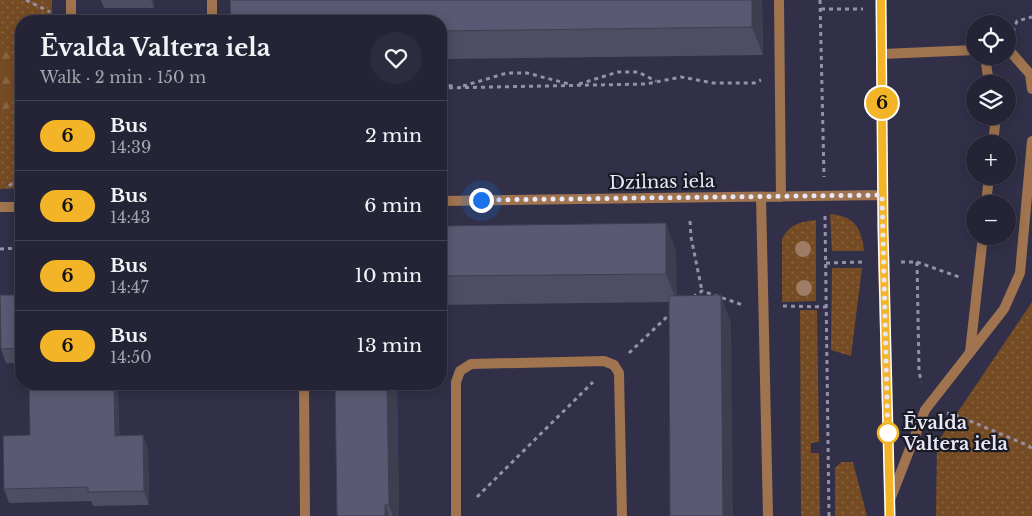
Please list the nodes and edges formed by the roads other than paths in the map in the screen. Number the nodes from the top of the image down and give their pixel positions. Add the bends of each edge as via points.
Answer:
1 (71, 0) edge
2 (212, 0) edge
3 (779, 0) edge
4 (881, 0) edge
5 (72, 15) edge
6 (212, 15) edge
7 (966, 50) edge
8 (882, 54) junction
9 (1016, 58) edge
10 (1032, 89) edge
11 (1032, 141) edge
12 (882, 195) junction
13 (761, 197) junction
14 (781, 197) junction
15 (447, 200) edge
16 (0, 207) edge
17 (15, 207) edge
18 (982, 245) edge
19 (970, 352) junction
20 (304, 390) edge
21 (890, 500) junction
22 (305, 516) edge
23 (456, 516) edge
24 (622, 516) edge
25 (768, 516) edge
26 (890, 516) edge

1 - 5 street
2 - 6 street
3 - 14 street
4 - 8 street
7 - 8 street
8 - 12 street
9 - 10 street via 1030,74
11 - 19 street via 1020,273 1004,310
12 - 14 street, Dzilnas iela
12 - 21 street
13 - 14 street, Dzilnas iela
13 - 15 street, Dzilnas iela
13 - 25 street
16 - 17 street
18 - 19 street
19 - 21 street via 925,410
20 - 22 street
21 - 26 street
23 - 24 street via 456,382 460,371 471,364 604,361 614,365 619,373

